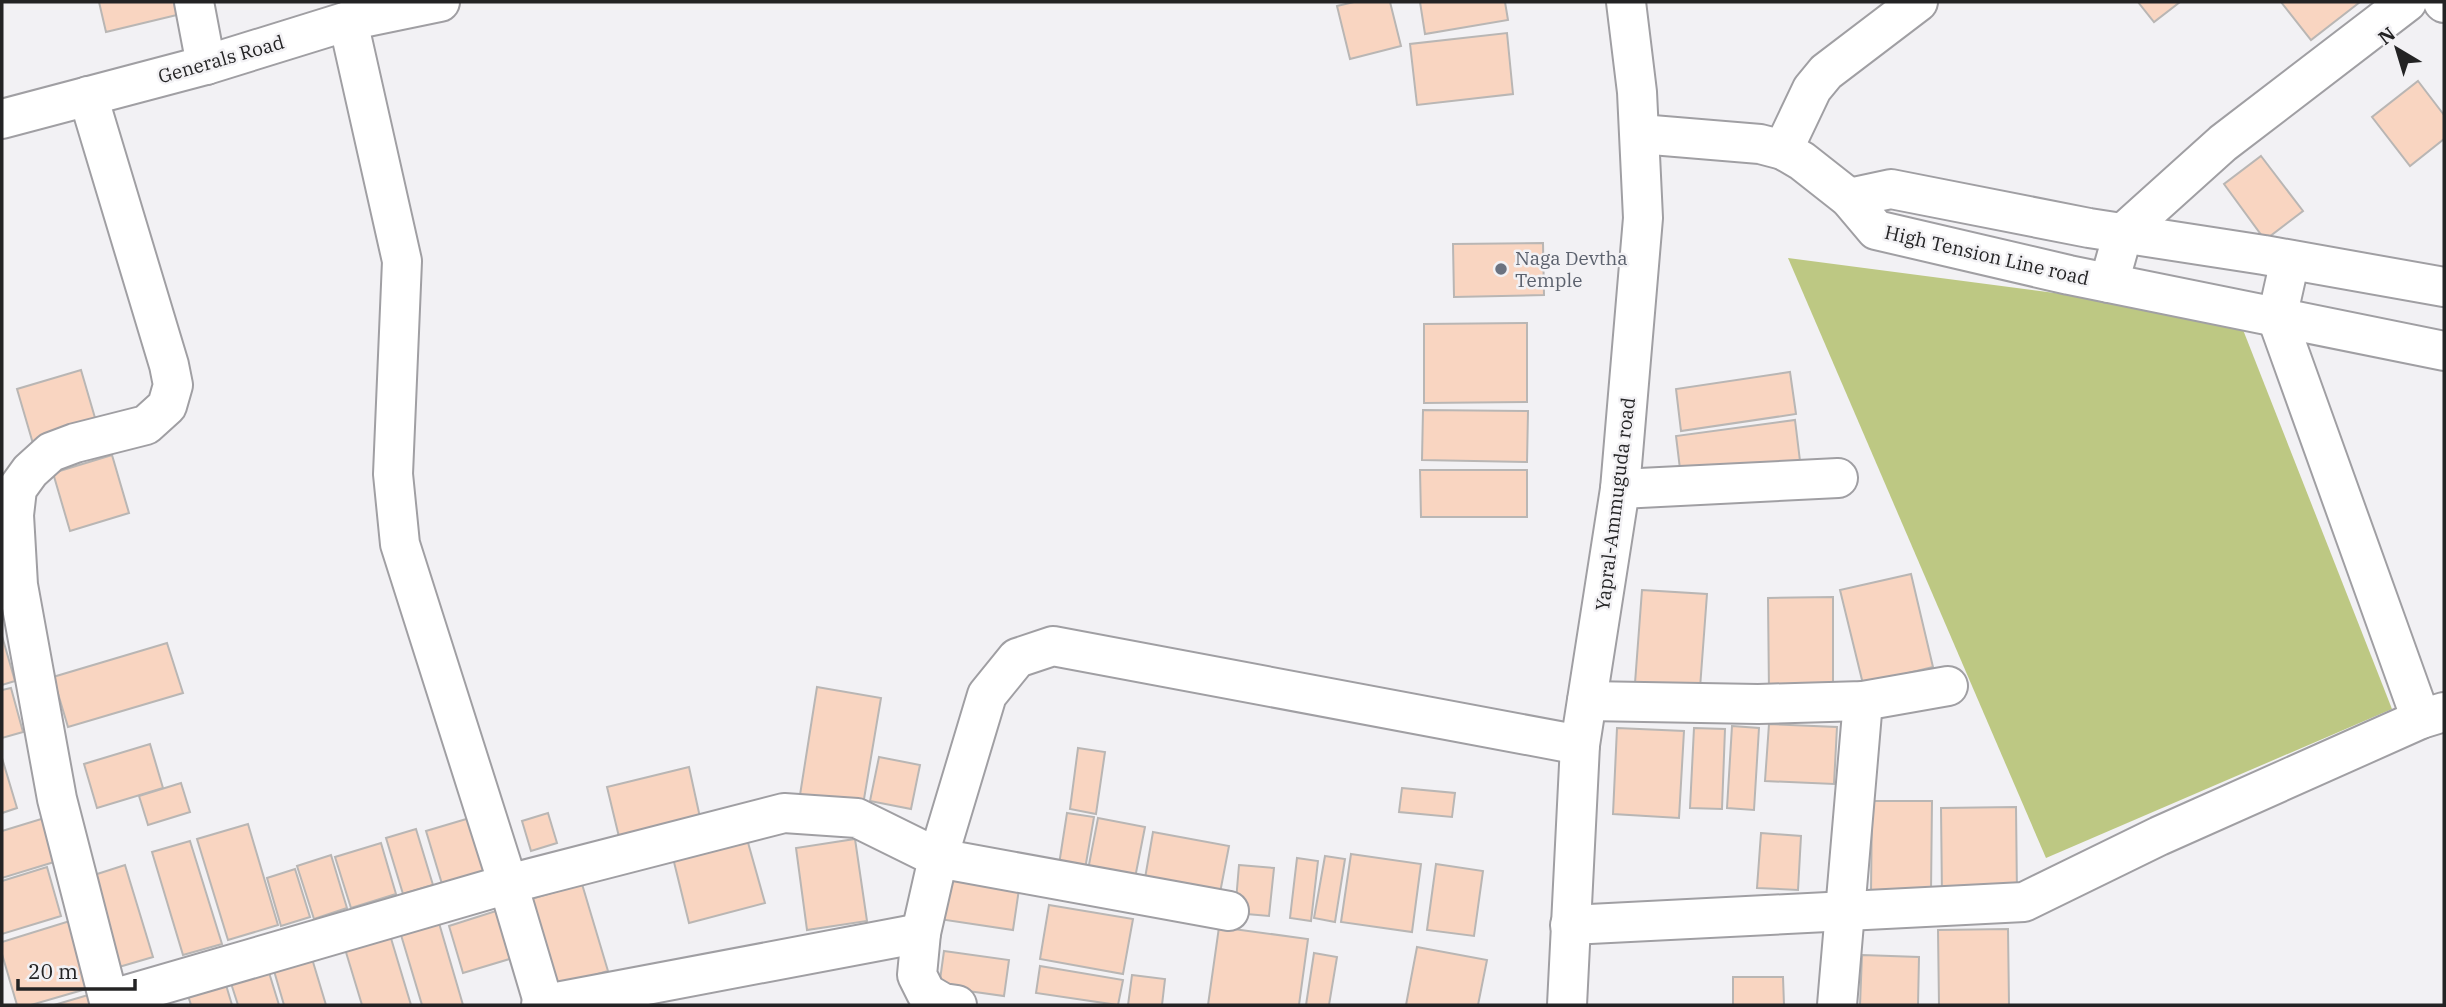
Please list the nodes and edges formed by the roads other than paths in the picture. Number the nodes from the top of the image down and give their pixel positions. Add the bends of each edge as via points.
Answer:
1 (194, 2) edge
2 (440, 2) edge
3 (1626, 2) edge
4 (1917, 2) edge
5 (2407, 2) edge
6 (348, 21) junction
7 (206, 65) junction
8 (88, 96) junction
9 (2, 119) edge
10 (1640, 134) junction
11 (1783, 150) junction
12 (1849, 198) junction
13 (2123, 233) junction
14 (2290, 260) junction
15 (2109, 283) junction
16 (2444, 287) edge
17 (2277, 318) junction
18 (2444, 351) edge
19 (1838, 478) dead end
20 (1620, 489) junction
21 (10, 587) edge
22 (1948, 686) dead end
23 (1587, 701) junction
24 (1863, 701) junction
25 (2433, 716) edge
26 (1580, 745) junction
27 (938, 858) junction
28 (508, 884) junction
29 (1844, 910) junction
30 (1229, 911) dead end
31 (1570, 925) junction
32 (922, 933) junction
33 (110, 1002) edge
34 (543, 1005) edge
35 (957, 1005) edge
36 (1567, 1005) edge
37 (1837, 1005) edge

1 - 7 street
2 - 6 street, Generals Road
3 - 10 street, Yapral-Ammuguda road
4 - 11 street via 1826,72 1807,99
5 - 13 street via 2223,143
6 - 7 street, Generals Road
6 - 28 street via 402,261 393,474 400,544
7 - 8 street, Generals Road
8 - 9 street, Generals Road
8 - 21 street via 173,385 167,406 146,425 51,452 30,471 17,489
10 - 11 street
10 - 20 street, Yapral-Ammuguda road via 1643,218
11 - 12 street, High Tension Line road
12 - 13 street via 1891,189
12 - 15 street, High Tension Line road via 1876,230
13 - 14 street
13 - 15 street
14 - 16 street
14 - 17 street
15 - 17 street, High Tension Line road
17 - 18 street, High Tension Line road
17 - 25 street
19 - 20 street
20 - 23 street, Yapral-Ammuguda road
21 - 33 street via 57,799
22 - 24 street
23 - 24 street
23 - 26 street, Yapral-Ammuguda road
24 - 29 street
25 - 29 street via 2160,836 2024,902
26 - 27 street via 1053,646 1017,658 987,695
26 - 31 street, Yapral-Ammuguda road
27 - 28 street via 857,818 784,813
27 - 30 street
27 - 32 street
28 - 33 street
28 - 34 street
29 - 31 street
29 - 37 street
31 - 36 street, Yapral-Ammuguda road
32 - 34 street
32 - 35 street via 917,975 926,993

